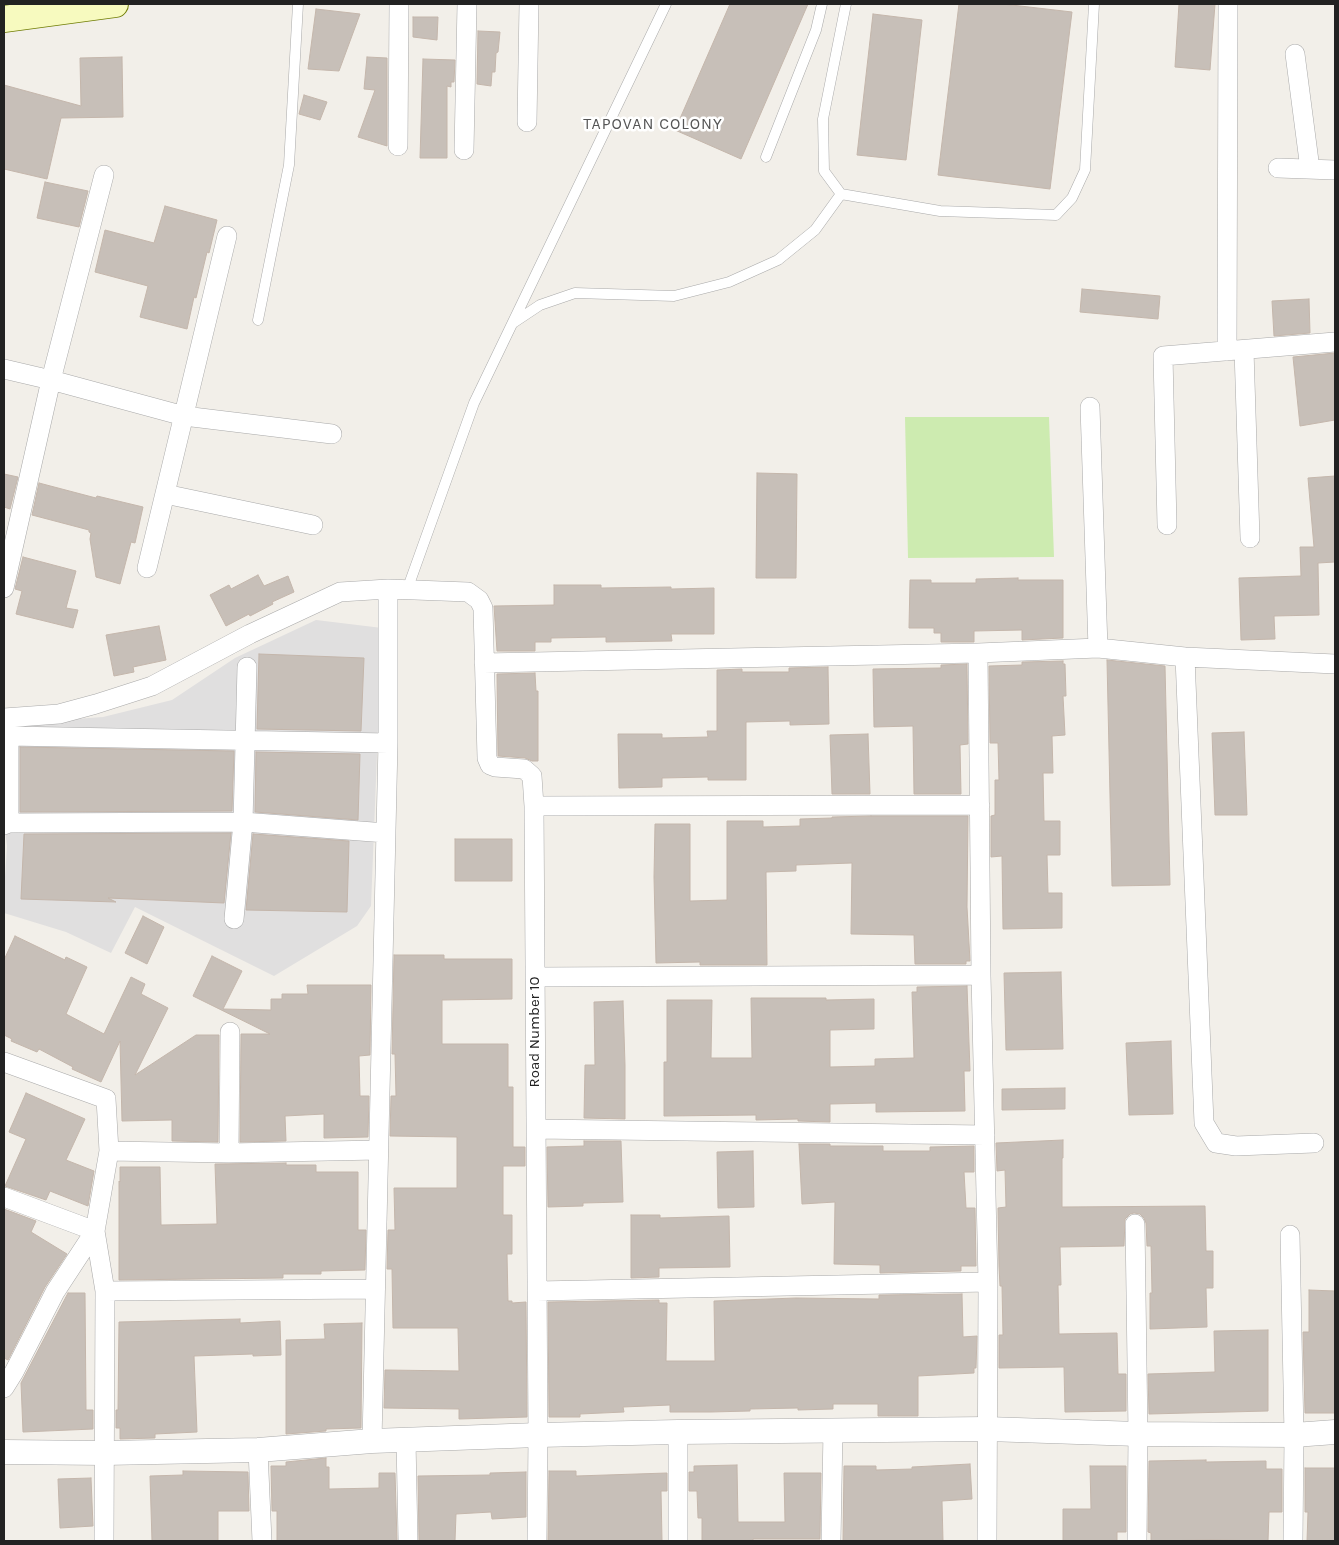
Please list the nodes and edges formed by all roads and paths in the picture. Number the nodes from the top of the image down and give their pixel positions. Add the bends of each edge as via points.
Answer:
1 (115, 4) edge
2 (298, 4) edge
3 (399, 4) edge
4 (467, 4) edge
5 (529, 4) edge
6 (666, 4) edge
7 (822, 4) edge
8 (846, 4) edge
9 (1094, 4) edge
10 (1228, 4) edge
11 (4, 19) edge
12 (1296, 54) dead end
13 (527, 122) dead end
14 (398, 146) dead end
15 (464, 150) dead end
16 (766, 157) dead end
17 (1278, 168) dead end
18 (1310, 169) junction
19 (1335, 170) edge
20 (104, 175) dead end
21 (841, 194) junction
22 (227, 236) dead end
23 (258, 320) dead end
24 (512, 324) junction
25 (1335, 342) edge
26 (1235, 350) junction
27 (4, 369) edge
28 (51, 380) junction
29 (1090, 407) dead end
30 (184, 416) junction
31 (332, 434) dead end
32 (165, 494) junction
33 (313, 525) dead end
34 (1167, 525) dead end
35 (1250, 538) dead end
36 (148, 568) dead end
37 (4, 588) edge
38 (388, 589) junction
39 (408, 590) junction
40 (1098, 648) junction
41 (978, 653) junction
42 (1185, 657) junction
43 (484, 663) junction
44 (1335, 664) edge
45 (247, 667) dead end
46 (4, 718) edge
47 (245, 741) junction
48 (388, 743) junction
49 (980, 805) junction
50 (534, 806) junction
51 (243, 822) junction
52 (7, 824) edge
53 (386, 833) junction
54 (234, 919) dead end
55 (981, 975) junction
56 (535, 976) junction
57 (230, 1032) dead end
58 (4, 1062) edge
59 (536, 1128) junction
60 (985, 1135) junction
61 (1314, 1143) dead end
62 (378, 1150) junction
63 (109, 1151) junction
64 (229, 1153) junction
65 (4, 1197) edge
66 (1135, 1224) dead end
67 (95, 1231) junction
68 (1290, 1235) dead end
69 (988, 1282) junction
70 (375, 1289) junction
71 (105, 1291) junction
72 (537, 1291) junction
73 (7, 1376) edge
74 (832, 1430) junction
75 (987, 1430) junction
76 (678, 1432) junction
77 (1335, 1432) edge
78 (1138, 1434) junction
79 (538, 1435) junction
80 (1294, 1435) junction
81 (406, 1440) junction
82 (372, 1441) junction
83 (258, 1450) junction
84 (4, 1452) edge
85 (105, 1453) junction
86 (104, 1541) edge
87 (262, 1541) edge
88 (408, 1541) edge
89 (537, 1541) edge
90 (678, 1541) edge
91 (830, 1541) edge
92 (987, 1541) edge
93 (1137, 1541) edge
94 (1292, 1541) edge

1 - 11 main road
2 - 23 lane via 289,165
3 - 14 street
4 - 15 street
5 - 13 street
6 - 24 lane
7 - 16 lane via 816,30
8 - 21 lane via 823,119 824,171
9 - 21 lane via 1085,170 1072,198 1056,215 940,211
10 - 26 street
12 - 18 street
17 - 18 street
18 - 19 street
20 - 28 street
21 - 24 lane via 816,230 778,260 729,282 674,296 575,293 540,305
22 - 30 street
24 - 39 lane via 474,403
25 - 26 street
26 - 34 street via 1163,356
26 - 35 street
27 - 28 street
28 - 30 street
28 - 37 street
29 - 40 street
30 - 31 street
30 - 32 street
32 - 33 street
32 - 36 street
38 - 39 street, Road Number 10
38 - 46 street, Road Number 10 via 340,592 250,634 152,686 59,714
38 - 48 street
39 - 43 street, Road Number 10 via 468,592 479,600 483,608
40 - 41 street
40 - 42 street
41 - 43 street
41 - 49 street
42 - 44 street
42 - 61 street via 1204,1123 1216,1143 1256,1146
43 - 50 street, Road Number 10 via 487,758 495,767 524,769 532,776
45 - 47 street
47 - 48 street
47 - 51 street
47 - 52 street via 9,736
48 - 53 street
49 - 50 street
49 - 55 street
50 - 56 street, Road Number 10
51 - 52 street
51 - 53 street
51 - 54 street
53 - 62 street
55 - 56 street
55 - 60 street
56 - 59 street, Road Number 10
57 - 64 street
58 - 63 street via 106,1099
59 - 60 street
59 - 72 street, Road Number 10
60 - 69 street
62 - 64 street
62 - 70 street
63 - 64 street
63 - 67 street
65 - 67 street
66 - 78 street
67 - 71 street
67 - 73 street via 55,1292
68 - 80 street
69 - 72 street
69 - 75 street
70 - 71 street
70 - 82 street
71 - 85 street
72 - 79 street, Road Number 10
74 - 75 street
74 - 76 street
74 - 91 street
75 - 78 street
75 - 92 street
76 - 79 street
76 - 90 street
77 - 80 street
78 - 80 street
78 - 93 street
79 - 81 street
79 - 89 street, Road Number 10
80 - 94 street
81 - 82 street
81 - 88 street
82 - 83 street
83 - 85 street
83 - 87 street
84 - 85 street
85 - 86 street

